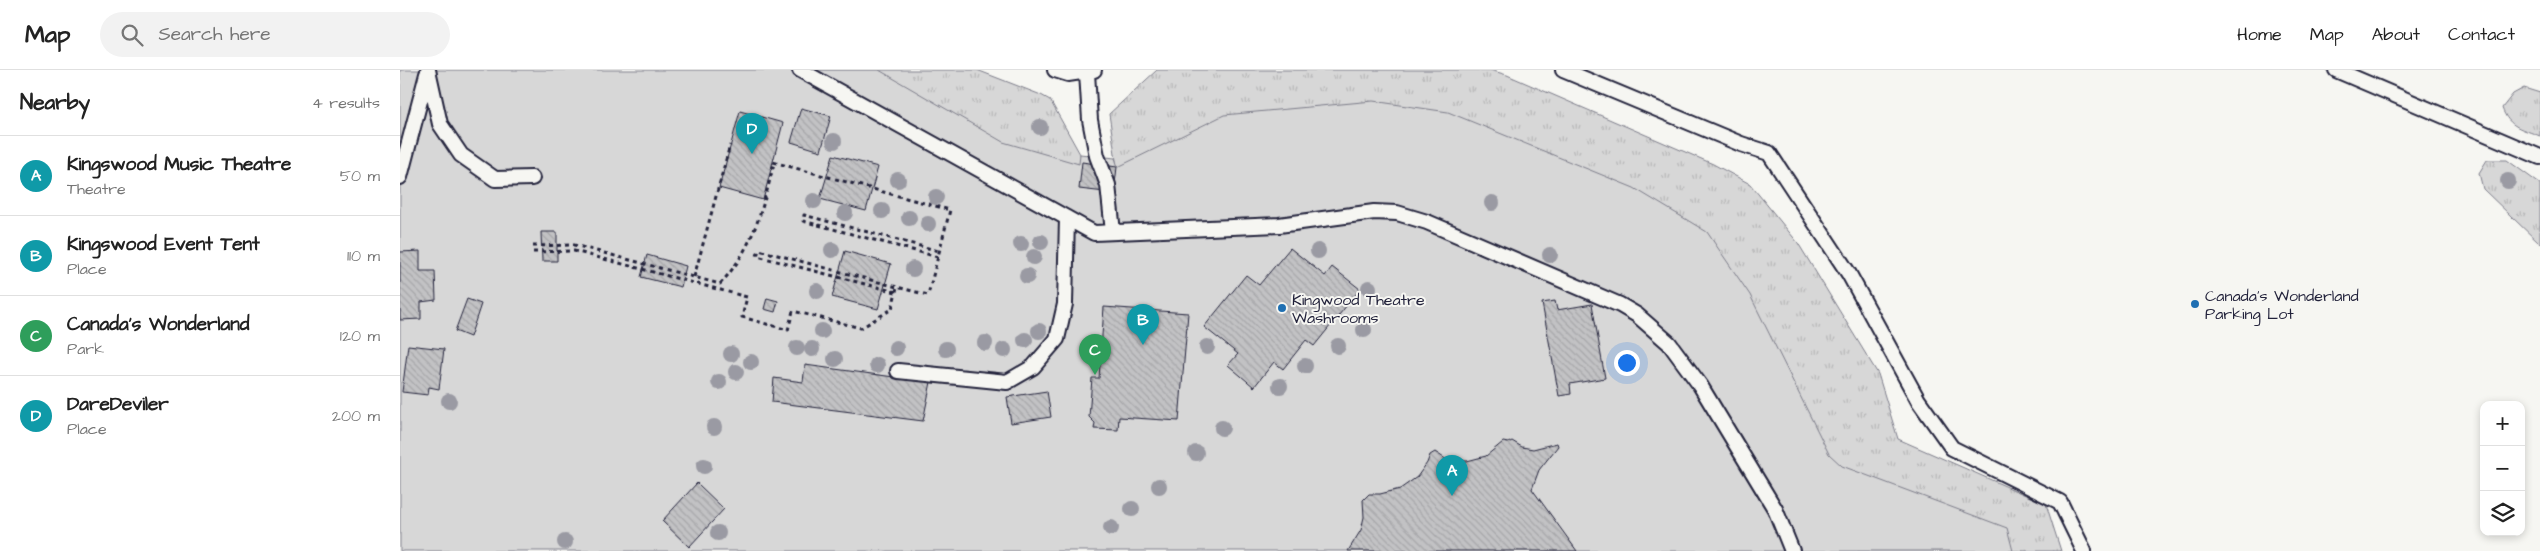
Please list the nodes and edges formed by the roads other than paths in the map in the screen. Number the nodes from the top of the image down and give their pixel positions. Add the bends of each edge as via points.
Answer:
1 (428, 70) edge
2 (800, 70) edge
3 (1055, 70) edge
4 (1563, 70) edge
5 (2336, 70) edge
6 (1090, 71) edge
7 (2540, 157) edge
8 (400, 177) edge
9 (532, 178) dead end
10 (1067, 218) junction
11 (1113, 232) junction
12 (898, 371) dead end
13 (1792, 551) edge
14 (2084, 551) edge

1 - 8 lane
1 - 9 lane via 440,124 460,155 494,180
2 - 10 lane
3 - 6 lane via 1068,74
4 - 14 lane via 1769,153 1849,274 1918,400 1952,448 2060,502
5 - 7 lane
6 - 11 lane via 1090,120 1097,156 1108,185
10 - 11 lane via 1094,233
10 - 12 lane via 1065,304 1057,339 1033,367 1007,382
11 - 13 lane via 1278,225 1374,212 1398,213 1436,225 1599,294 1637,315 1669,342 1684,361 1775,509

